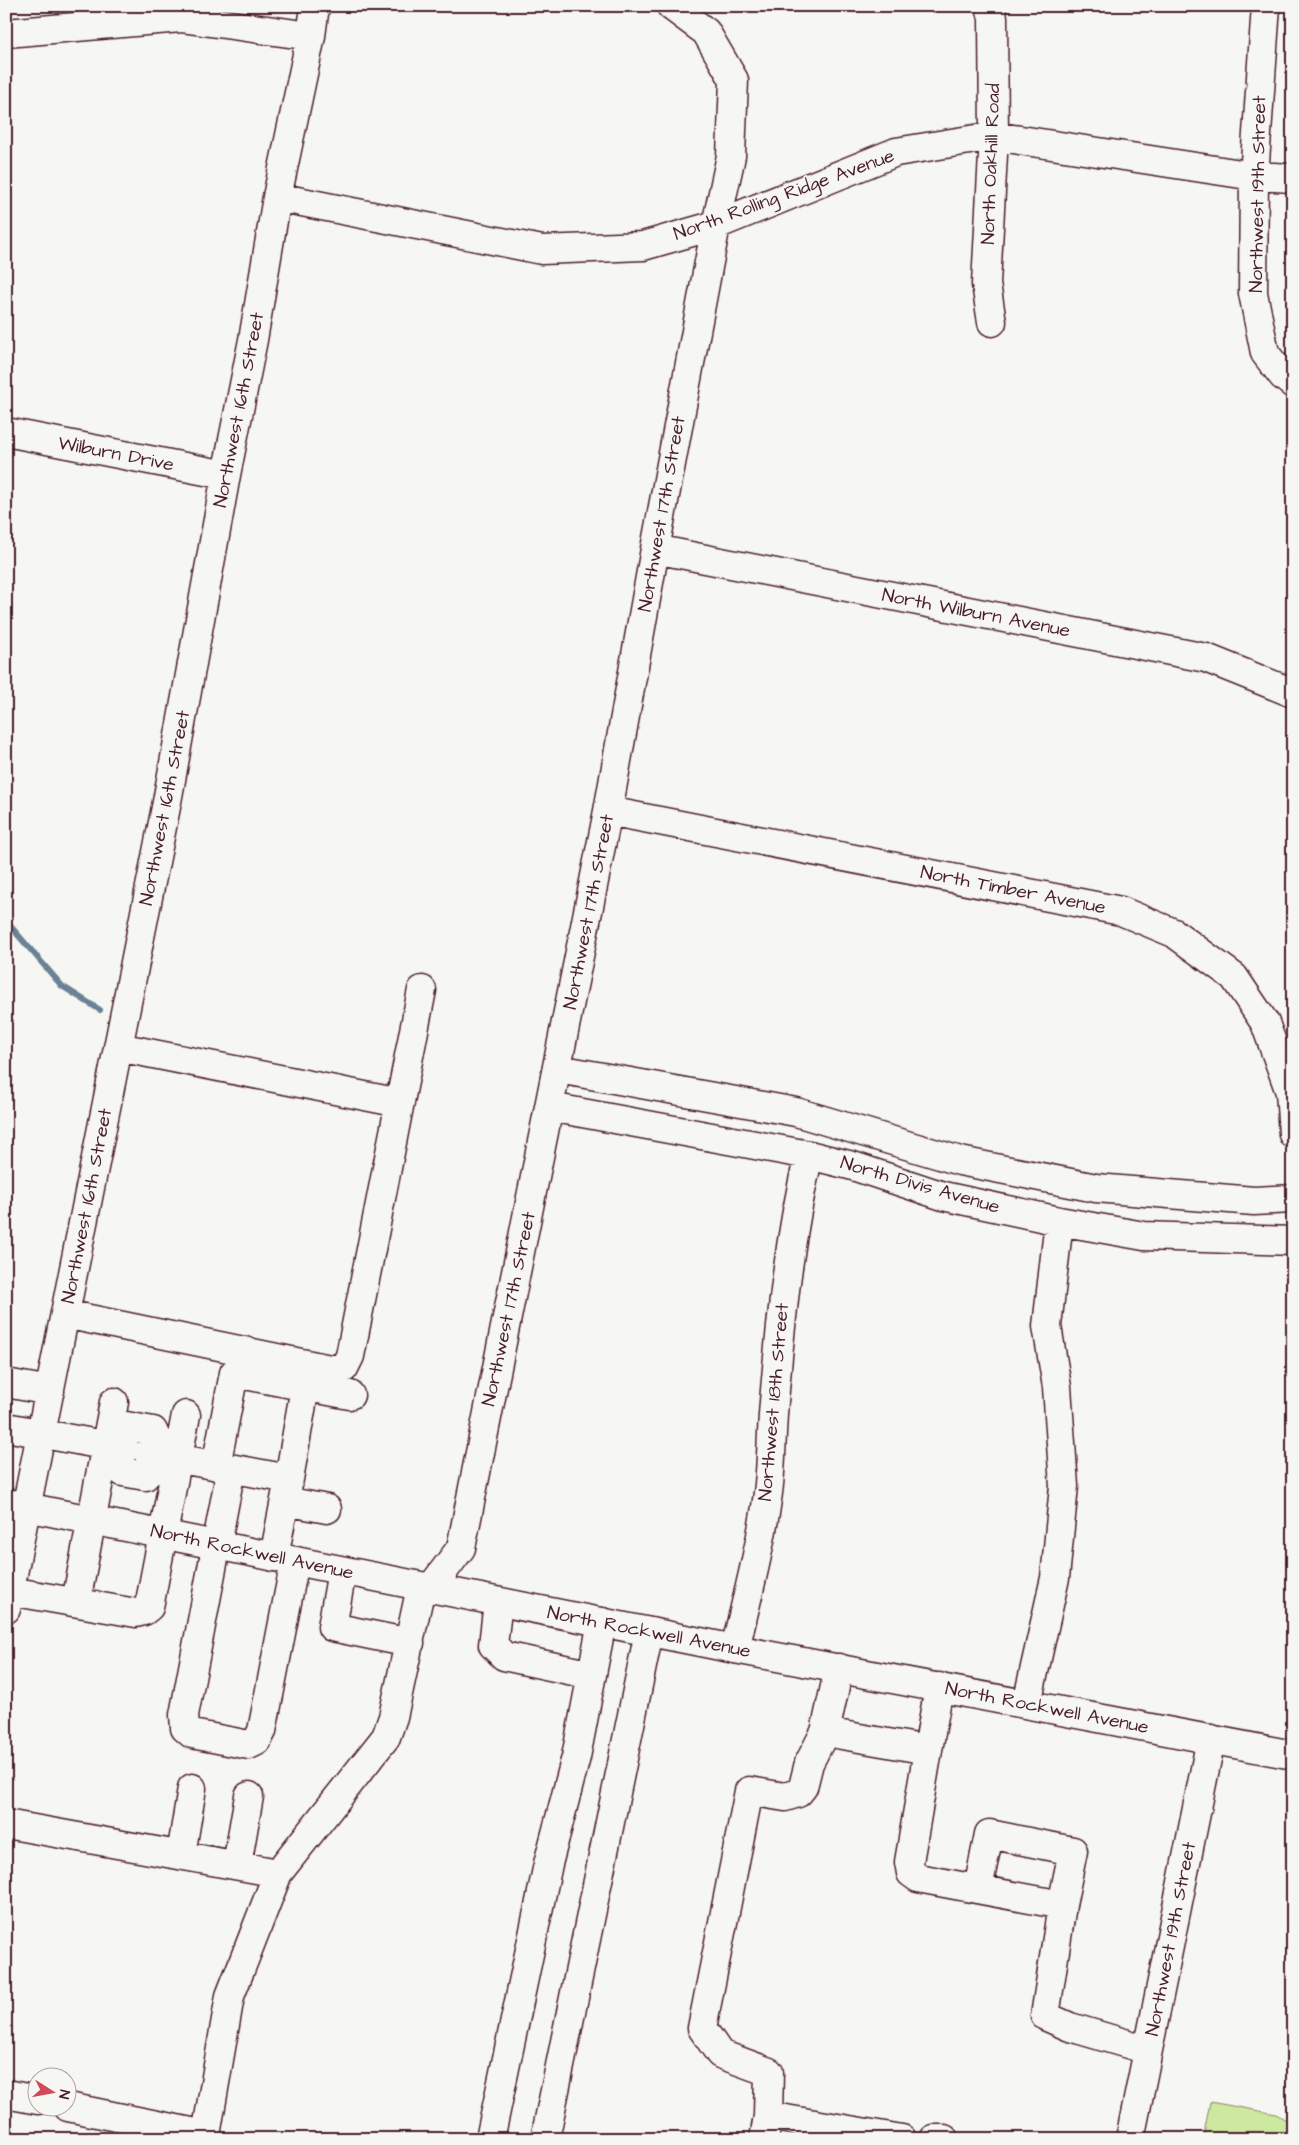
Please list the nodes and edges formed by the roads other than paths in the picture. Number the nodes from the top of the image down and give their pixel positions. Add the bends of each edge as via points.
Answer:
1 (315, 6) edge
2 (671, 6) edge
3 (990, 6) edge
4 (1266, 6) edge
5 (6, 33) edge
6 (311, 36) junction
7 (994, 136) junction
8 (1254, 176) junction
9 (1293, 178) edge
10 (277, 196) junction
11 (716, 225) junction
12 (992, 322) dead end
13 (1288, 380) edge
14 (6, 432) edge
15 (226, 475) junction
16 (655, 549) junction
17 (1293, 693) edge
18 (608, 811) junction
19 (422, 990) dead end
20 (118, 1047) junction
21 (558, 1069) junction
22 (400, 1103) junction
23 (550, 1107) junction
24 (1293, 1134) edge
25 (809, 1155) junction
26 (1293, 1199) edge
27 (1059, 1221) junction
28 (1293, 1241) edge
29 (65, 1314) junction
30 (6, 1383) edge
31 (305, 1387) junction
32 (50, 1390) junction
33 (350, 1395) dead end
34 (114, 1402) dead end
35 (186, 1415) dead end
36 (6, 1427) edge
37 (42, 1433) junction
38 (139, 1452) junction
39 (224, 1467) junction
40 (287, 1490) junction
41 (17, 1505) edge
42 (327, 1508) dead end
43 (91, 1520) junction
44 (164, 1535) junction
45 (217, 1546) junction
46 (284, 1559) junction
47 (342, 1571) junction
48 (426, 1588) junction
49 (8, 1600) edge
50 (76, 1602) junction
51 (498, 1602) junction
52 (602, 1622) junction
53 (649, 1632) junction
54 (410, 1643) junction
55 (735, 1649) junction
56 (839, 1668) junction
57 (592, 1675) junction
58 (939, 1687) junction
59 (1027, 1703) junction
60 (825, 1732) junction
61 (1211, 1739) junction
62 (928, 1750) junction
63 (1293, 1755) edge
64 (192, 1788) dead end
65 (249, 1796) dead end
66 (6, 1824) edge
67 (181, 1856) junction
68 (237, 1865) junction
69 (278, 1872) junction
70 (978, 1889) junction
71 (1062, 1905) junction
72 (1148, 2050) junction
73 (6, 2094) edge
74 (28, 2098) edge
75 (78, 2109) edge
76 (766, 2127) edge
77 (215, 2137) edge
78 (490, 2139) edge
79 (545, 2139) edge
80 (902, 2139) edge
81 (934, 2139) edge
82 (944, 2139) edge
83 (1130, 2139) edge

1 - 6 street, Northwest 16th Street
2 - 11 street, Northwest 17th Street via 706,32 734,80 731,156
3 - 7 street, North Oakhill Road via 993,18
4 - 8 street, Northwest 19th Street
5 - 6 street via 181,18
6 - 10 street, Northwest 16th Street
7 - 8 street, North Rolling Ridge Avenue
7 - 11 street, North Rolling Ridge Avenue via 896,152
7 - 12 street, North Oakhill Road via 986,284
8 - 9 street, North Rolling Ridge Avenue
8 - 13 street, Northwest 19th Street via 1253,293 1265,353
10 - 11 street, North Rolling Ridge Avenue via 542,250 643,246
10 - 15 street, Northwest 16th Street
11 - 16 street, Northwest 17th Street
14 - 15 street, Wilburn Drive
15 - 20 street, Northwest 16th Street via 167,802
16 - 17 street, North Wilburn Avenue via 1206,658
16 - 18 street, Northwest 17th Street
18 - 21 street, Northwest 17th Street
18 - 24 street, North Timber Avenue via 1121,911 1174,933 1234,977 1265,1023 1290,1092
19 - 22 street
20 - 22 street
20 - 29 street, Northwest 16th Street
21 - 23 street, Northwest 17th Street
21 - 26 street, North Divis Avenue via 796,1112 960,1161 1096,1188 1254,1201
22 - 29 street via 350,1356 344,1368 330,1369
23 - 25 street, North Divis Avenue
23 - 48 street, Northwest 17th Street via 460,1548
25 - 27 street, North Divis Avenue via 943,1196
25 - 55 street, Northwest 18th Street via 785,1284 768,1493
27 - 28 street, North Divis Avenue via 1144,1236
27 - 59 street via 1047,1326 1057,1387 1064,1486 1056,1578
29 - 32 street, Northwest 16th Street
30 - 32 street
31 - 33 street
31 - 39 street via 234,1373
31 - 40 street
32 - 37 street, Northwest 16th Street
34 - 38 street
35 - 38 street
36 - 37 street
37 - 38 street
37 - 41 street, Northwest 16th Street
38 - 39 street
38 - 43 street
38 - 44 street
39 - 40 street
39 - 45 street
40 - 42 street
40 - 46 street
41 - 43 street, North Rockwell Avenue
41 - 49 street, Northwest 16th Street
43 - 44 street, North Rockwell Avenue
43 - 50 street
44 - 45 street, North Rockwell Avenue
44 - 50 street via 152,1599 144,1611 136,1613
45 - 46 street, North Rockwell Avenue
45 - 46 street via 184,1715 185,1728 192,1734 249,1745 257,1741 262,1731
46 - 47 street, North Rockwell Avenue
47 - 48 street, North Rockwell Avenue
47 - 54 street via 332,1628
48 - 51 street, North Rockwell Avenue
48 - 54 street
49 - 50 street
51 - 52 street, North Rockwell Avenue
51 - 57 street via 493,1646 504,1656
52 - 53 street, North Rockwell Avenue
52 - 57 street
53 - 55 street, North Rockwell Avenue
53 - 79 street
54 - 69 street via 386,1737
55 - 56 street, North Rockwell Avenue
56 - 58 street, North Rockwell Avenue
56 - 60 street
57 - 78 street
58 - 59 street, North Rockwell Avenue
58 - 62 street
59 - 61 street, North Rockwell Avenue
60 - 62 street
60 - 76 street via 798,1793 785,1797 749,1792 702,2028 720,2054 769,2072
61 - 63 street, North Rockwell Avenue
61 - 72 street, Northwest 19th Street
62 - 70 street via 909,1862 911,1873 918,1878
64 - 67 street
65 - 68 street
66 - 67 street
67 - 68 street
68 - 69 street
69 - 77 street via 230,1996
70 - 71 street
70 - 71 street via 989,1834 1073,1851
71 - 72 street via 1045,2016
72 - 83 street, Northwest 19th Street
73 - 74 street
75 - 77 street
76 - 80 street
81 - 82 street

